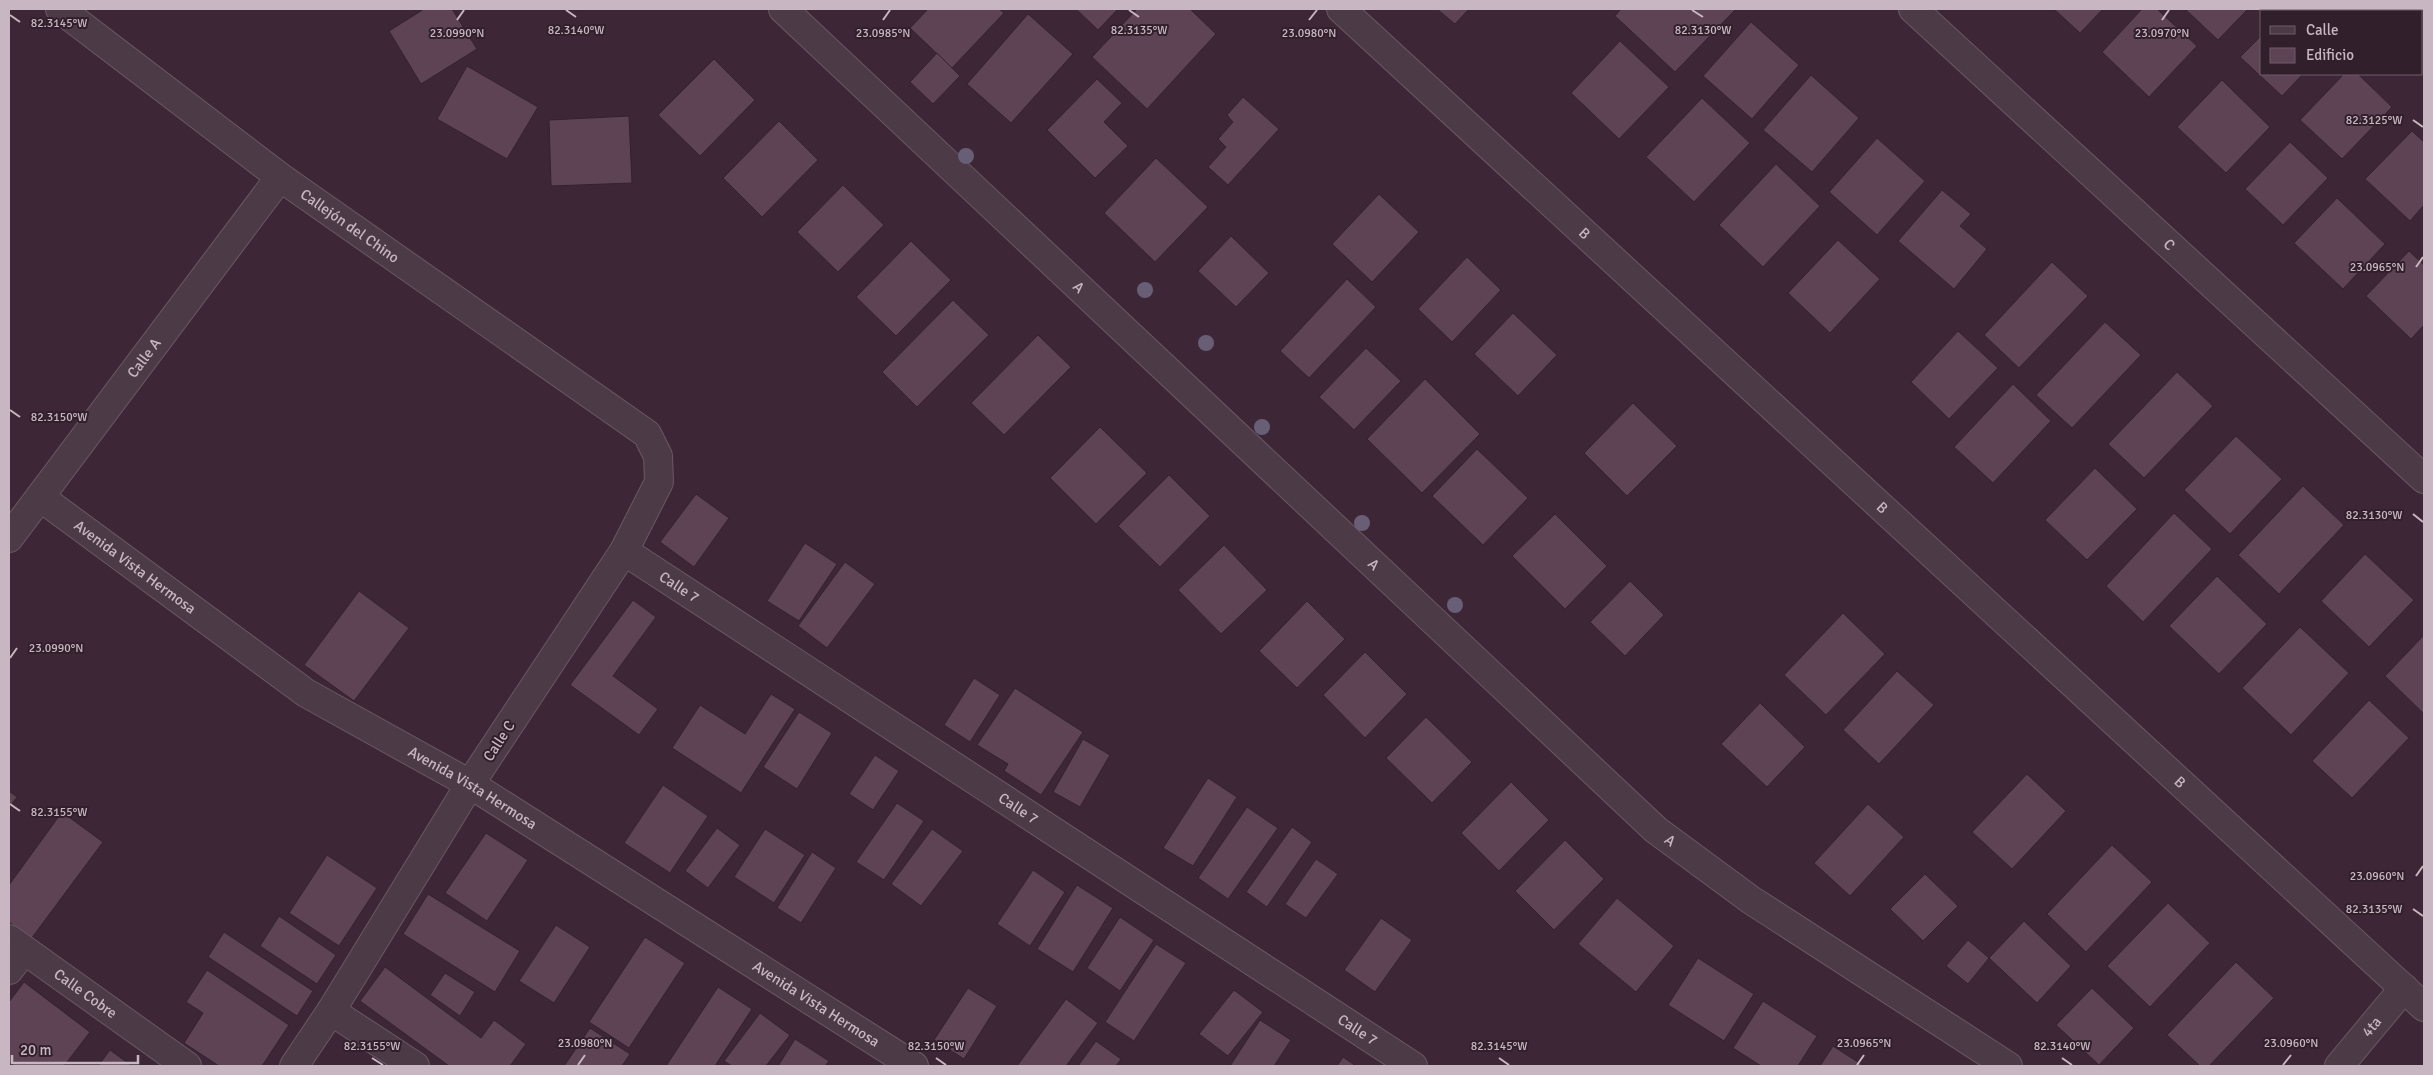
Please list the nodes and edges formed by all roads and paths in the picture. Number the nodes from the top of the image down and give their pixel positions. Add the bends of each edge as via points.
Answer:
1 (60, 9) edge
2 (783, 9) edge
3 (1341, 9) edge
4 (1913, 9) edge
5 (280, 177) junction
6 (647, 434) joint
7 (2424, 479) edge
8 (40, 497) junction
9 (9, 538) edge
10 (624, 552) junction
11 (470, 784) junction
12 (14, 953) edge
13 (2404, 988) junction
14 (2424, 1007) edge
15 (331, 1011) junction
16 (187, 1066) edge
17 (294, 1066) edge
18 (415, 1066) edge
19 (914, 1066) edge
20 (1413, 1066) edge
21 (2008, 1066) edge
22 (2339, 1066) edge

1 - 5 street, Callejón del Chino
2 - 21 street, A via 1656,830 1751,900
3 - 13 street, B
4 - 7 street, C
5 - 6 street, Callejón del Chino
5 - 8 street, Calle A
6 - 10 street, Calle C via 658,456 659,482
8 - 9 street, Calle A
8 - 11 street, Avenida Vista Hermosa via 306,694
10 - 11 street, Calle C
10 - 20 street, Calle 7
11 - 15 street, Calle C
11 - 19 street, Avenida Vista Hermosa
12 - 16 street, Calle Cobre
13 - 14 street, B
13 - 22 street, 4ta
15 - 17 street, Calle C
15 - 18 street

